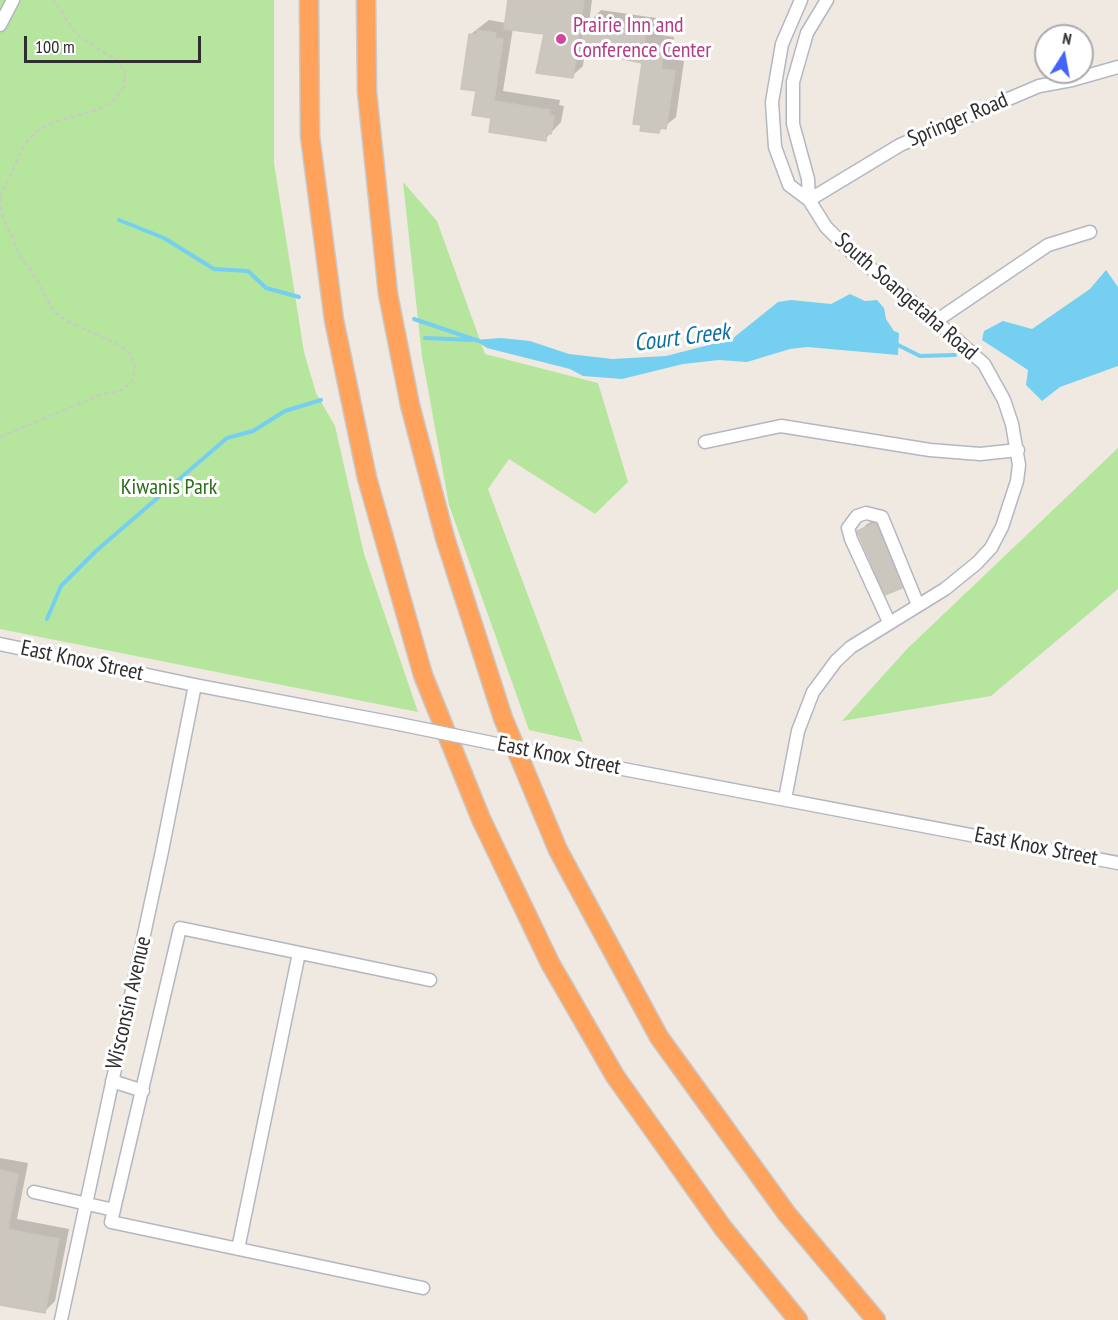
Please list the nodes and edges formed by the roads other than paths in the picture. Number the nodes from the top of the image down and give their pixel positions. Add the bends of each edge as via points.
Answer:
1 (13, 0) edge
2 (309, 0) edge
3 (366, 0) edge
4 (379, 0) edge
5 (801, 0) edge
6 (827, 0) edge
7 (0, 25) edge
8 (1118, 67) edge
9 (367, 92) junction
10 (809, 200) junction
11 (1090, 232) dead end
12 (936, 321) junction
13 (705, 442) dead end
14 (1018, 450) junction
15 (918, 605) junction
16 (888, 622) junction
17 (0, 644) edge
18 (195, 685) junction
19 (784, 799) junction
20 (1118, 863) edge
21 (299, 953) junction
22 (430, 980) dead end
23 (112, 1081) junction
24 (142, 1091) junction
25 (34, 1192) dead end
26 (87, 1202) junction
27 (114, 1210) junction
28 (238, 1249) junction
29 (423, 1288) dead end
30 (61, 1320) edge
31 (798, 1320) edge
32 (876, 1320) edge

1 - 7 street
2 - 31 highway via 310,136 334,321 367,478 423,675 482,819 550,963 615,1076 723,1228
3 - 9 highway
4 - 9 highway
5 - 10 street, South Soangetaha Road via 778,56 772,102 778,158 789,186
6 - 10 street, South Soangetaha Road via 807,33 793,82 793,124 808,179
8 - 10 street, Springer Road via 1040,86 900,145
9 - 32 highway via 388,294 410,405 445,538 508,729 558,850 659,1037 787,1214
10 - 12 street, South Soangetaha Road via 826,227 853,254
11 - 12 street via 1048,245
12 - 14 street, South Soangetaha Road via 967,347 994,380 1005,400
13 - 14 street via 781,426 930,450 980,454
14 - 15 street, South Soangetaha Road via 1014,492 991,548 961,577
15 - 16 street, South Soangetaha Road
15 - 16 street via 882,518 866,513 856,516 848,528 851,539
16 - 19 street, South Soangetaha Road via 836,661 813,692 798,731
17 - 18 street, East Knox Street
18 - 19 street, East Knox Street, bridge
18 - 23 street, Wisconsin Avenue
19 - 20 street, East Knox Street
21 - 22 street
21 - 24 street via 180,928
21 - 28 street
23 - 24 street
23 - 26 street, Wisconsin Avenue
24 - 27 street
25 - 26 street
26 - 27 street
26 - 30 street, Wisconsin Avenue
27 - 28 street via 111,1222
28 - 29 street

